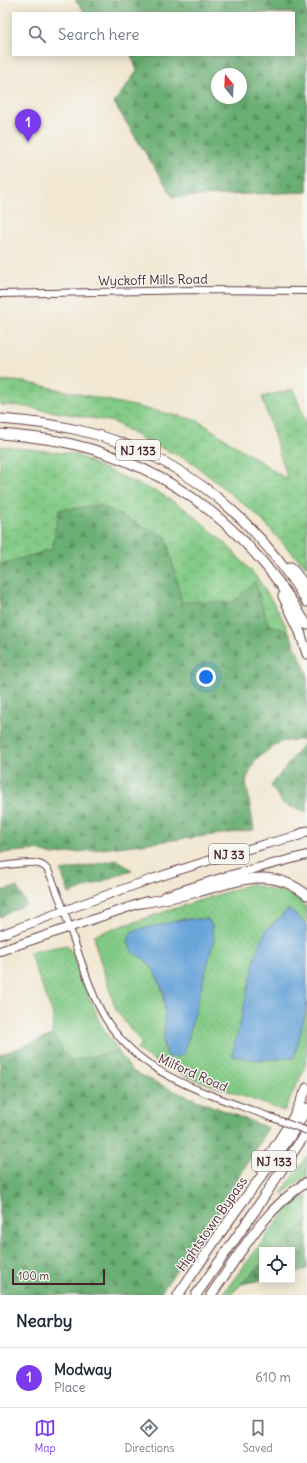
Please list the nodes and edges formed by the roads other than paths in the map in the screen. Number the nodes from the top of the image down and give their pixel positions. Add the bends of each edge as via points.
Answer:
1 (307, 291) edge
2 (0, 294) edge
3 (0, 419) edge
4 (0, 434) edge
5 (253, 530) junction
6 (249, 544) junction
7 (307, 588) edge
8 (307, 602) edge
9 (307, 625) edge
10 (307, 654) edge
11 (307, 831) edge
12 (307, 834) edge
13 (296, 836) junction
14 (307, 855) edge
15 (0, 866) edge
16 (307, 895) edge
17 (142, 903) junction
18 (64, 910) junction
19 (70, 927) junction
20 (0, 935) edge
21 (0, 951) edge
22 (307, 1088) edge
23 (307, 1108) edge
24 (307, 1131) edge
25 (307, 1143) edge
26 (307, 1182) edge
27 (236, 1211) junction
28 (254, 1212) junction
29 (178, 1295) edge
30 (196, 1295) edge
31 (211, 1295) edge

1 - 2 street, Wyckoff Mills Road via 194,290
3 - 5 highway, NJ 133 via 69,428 133,447 168,464 202,486
4 - 6 highway, NJ 133 via 71,444 137,466 169,482 198,501
5 - 7 highway via 278,551
5 - 8 highway, NJ 133 via 281,563
6 - 9 highway, NJ 133 via 280,582
6 - 10 highway via 288,606
11 - 13 highway
12 - 13 main road, NJ 33
13 - 18 main road, NJ 33 via 205,861
14 - 17 main road, NJ 33 via 220,878
15 - 18 street, Milford Road via 36,863 45,866
16 - 17 highway via 286,882 254,877
17 - 19 main road, NJ 33
18 - 19 street, Milford Road
18 - 20 main road, NJ 33
19 - 21 main road, NJ 33
19 - 24 street, Milford Road, bridge via 99,1006 115,1032 135,1054 150,1066 176,1080
22 - 27 highway via 288,1127
23 - 27 highway, Hightstown Bypass / NJ 133 via 275,1160
24 - 28 highway, Hightstown Bypass / NJ 133
25 - 28 highway
26 - 31 highway via 268,1215
27 - 29 highway, Hightstown Bypass / NJ 133
28 - 30 highway, Hightstown Bypass / NJ 133

